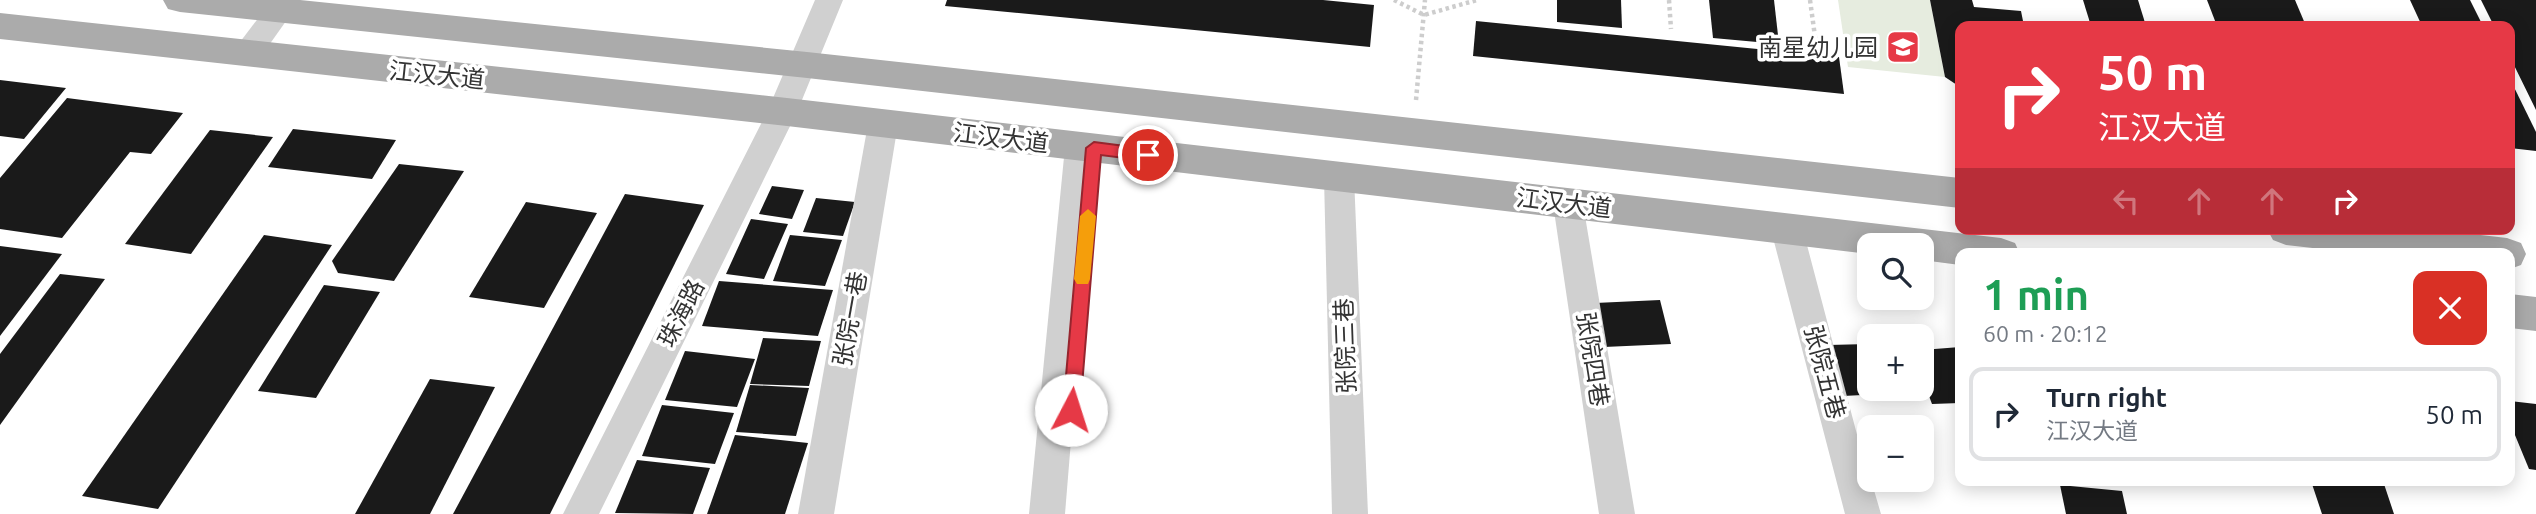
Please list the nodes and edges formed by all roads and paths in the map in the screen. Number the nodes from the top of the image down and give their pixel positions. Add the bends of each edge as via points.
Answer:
1 (828, 0) edge
2 (1394, 0) edge
3 (1425, 0) edge
4 (1477, 0) edge
5 (1669, 0) edge
6 (1810, 0) edge
7 (190, 1) edge
8 (282, 6) edge
9 (1424, 15) junction
10 (343, 18) junction
11 (0, 26) edge
12 (1671, 29) dead end
13 (1816, 44) dead end
14 (169, 45) junction
15 (247, 54) junction
16 (312, 61) junction
17 (800, 65) junction
18 (788, 113) junction
19 (889, 125) junction
20 (1413, 133) junction
21 (1087, 148) junction
22 (1339, 177) junction
23 (1955, 192) edge
24 (1568, 204) junction
25 (1787, 230) junction
26 (2339, 235) edge
27 (2455, 248) edge
28 (1955, 249) edge
29 (2515, 255) edge
30 (2536, 257) edge
31 (2515, 312) edge
32 (2536, 314) edge
33 (581, 514) edge
34 (595, 514) edge
35 (816, 514) edge
36 (830, 514) edge
37 (1047, 514) edge
38 (1062, 514) edge
39 (1350, 514) edge
40 (1617, 514) edge
41 (1863, 514) edge

1 - 17 street
2 - 9 path
3 - 9 path
4 - 9 path
5 - 12 path
6 - 13 path
7 - 8 main road, 江汉大道
7 - 14 main road via 211,14 201,32 189,41
8 - 10 main road, 江汉大道
8 - 15 street
9 - 20 path
10 - 16 main road via 320,23 309,31 299,51
10 - 17 main road, 江汉大道
11 - 14 main road, 江汉大道
14 - 15 main road, 江汉大道
15 - 16 main road, 江汉大道
16 - 18 main road, 江汉大道
17 - 18 street
17 - 20 main road, 江汉大道
18 - 19 main road, 江汉大道
18 - 33 street, 珠海路
18 - 34 street, 珠海路
19 - 21 main road, 江汉大道
19 - 35 street, 张院一巷
19 - 36 street, 张院一巷
20 - 23 main road, 江汉大道
21 - 22 main road, 江汉大道
21 - 37 street
21 - 38 street
22 - 24 main road, 江汉大道
22 - 39 street, 张院三巷
24 - 25 main road, 江汉大道
24 - 40 street, 张院四巷
25 - 28 main road, 江汉大道
25 - 41 street, 张院五巷
26 - 27 main road
29 - 30 main road
31 - 32 main road

